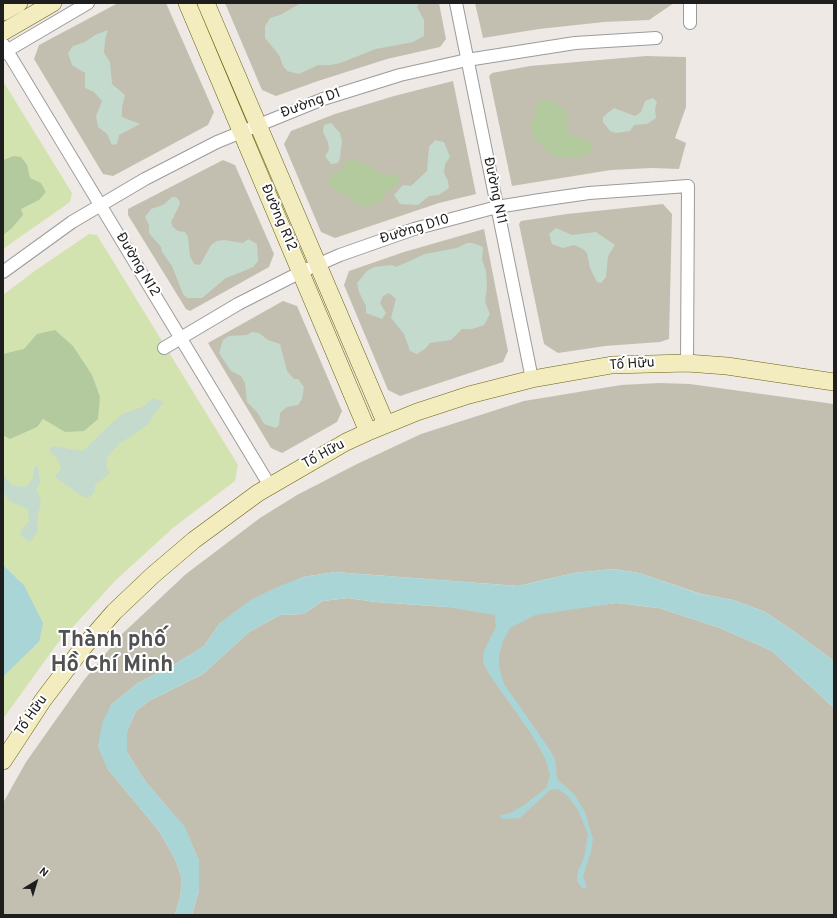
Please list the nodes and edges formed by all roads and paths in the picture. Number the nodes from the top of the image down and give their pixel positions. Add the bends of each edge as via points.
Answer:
1 (19, 3) edge
2 (53, 3) edge
3 (88, 3) edge
4 (187, 3) edge
5 (206, 3) edge
6 (456, 3) edge
7 (690, 3) edge
8 (3, 12) edge
9 (690, 23) dead end
10 (3, 32) edge
11 (656, 38) dead end
12 (4, 49) edge
13 (467, 60) junction
14 (258, 124) junction
15 (241, 132) junction
16 (100, 205) junction
17 (497, 206) junction
18 (318, 264) junction
19 (3, 272) edge
20 (301, 272) junction
21 (181, 338) junction
22 (164, 348) dead end
23 (687, 363) junction
24 (532, 380) junction
25 (834, 382) edge
26 (386, 424) junction
27 (368, 432) junction
28 (270, 486) junction
29 (3, 761) edge

1 - 8 main road
2 - 10 main road
3 - 12 street
4 - 15 main road, Đường R12
5 - 14 main road, Đường R12
6 - 13 street, Đường N11
7 - 9 street
11 - 13 street, Đường D1 via 575,43
12 - 16 street, Đường N12
13 - 14 street, Đường D1 via 362,86
13 - 17 street, Đường N11
14 - 15 street, Đường D1
14 - 18 main road, Đường R12
15 - 16 street, Đường D1 via 192,154
15 - 20 main road, Đường R12
16 - 19 street, Đường D1
16 - 21 street, Đường N12
17 - 18 street, Đường D10 via 414,229
17 - 23 street, Đường D10 via 588,193 688,186
17 - 24 street, Đường N11
18 - 20 street, Đường D10
18 - 26 main road, Đường R12
20 - 21 street, Đường D10 via 238,304
20 - 27 main road, Đường R12
21 - 22 street, Đường D10
21 - 28 street, Đường N12
23 - 24 main road, Tố Hữu via 612,366
23 - 25 main road, Tố Hữu
24 - 26 main road, Tố Hữu via 469,395
26 - 27 main road, Tố Hữu
27 - 28 main road, Tố Hữu
28 - 29 main road, Tố Hữu via 194,540 114,612 64,671

